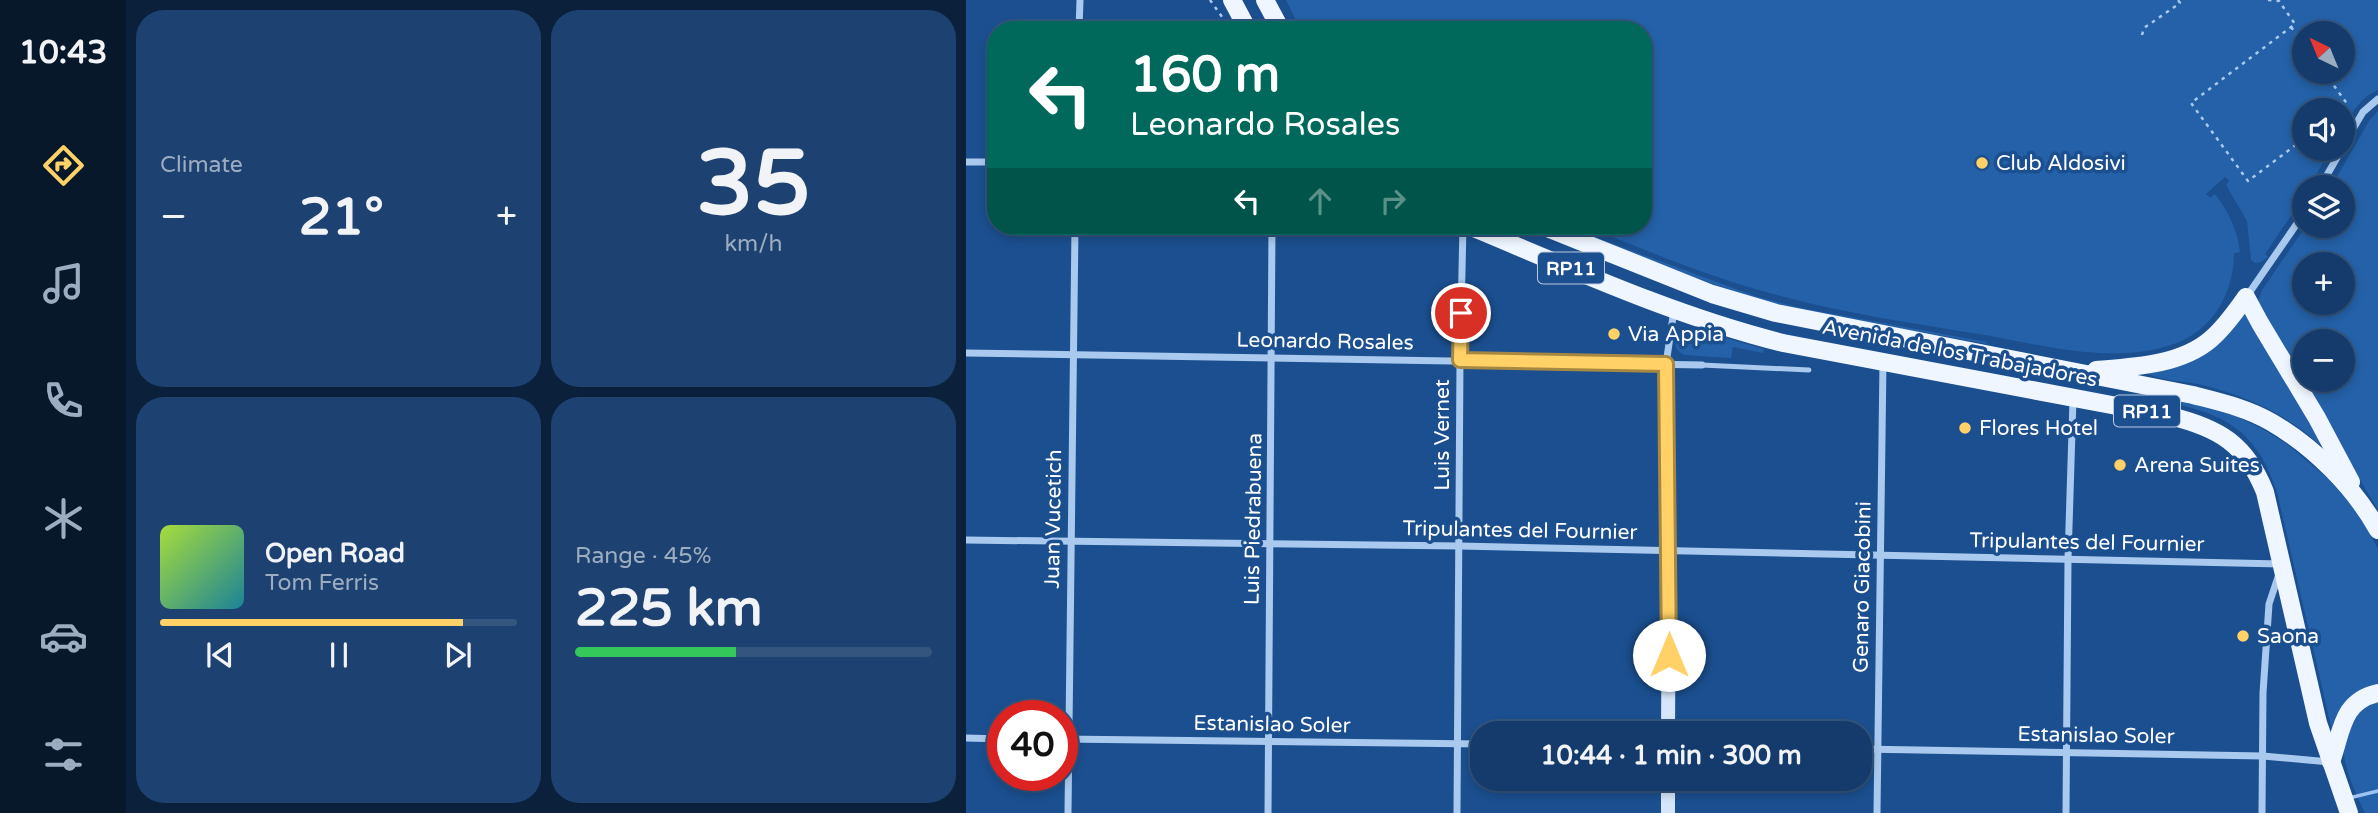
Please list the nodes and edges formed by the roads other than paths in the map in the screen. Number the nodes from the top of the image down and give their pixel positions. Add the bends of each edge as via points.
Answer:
1 (1080, 0) edge
2 (1233, 0) edge
3 (1265, 0) edge
4 (1079, 21) edge
5 (1244, 21) edge
6 (1276, 21) edge
7 (2378, 99) edge
8 (2355, 125) edge
9 (966, 162) edge
10 (987, 162) edge
11 (2292, 231) edge
12 (1075, 235) edge
13 (1272, 235) edge
14 (1463, 235) edge
15 (1491, 235) edge
16 (1564, 235) edge
17 (2246, 297) junction
18 (1674, 309) junction
19 (966, 353) edge
20 (1073, 355) junction
21 (1273, 358) junction
22 (1460, 360) junction
23 (1882, 362) junction
24 (1666, 364) junction
25 (1702, 365) joint
26 (1809, 370) dead end
27 (2075, 372) junction
28 (2073, 399) junction
29 (2364, 507) junction
30 (2378, 530) edge
31 (966, 540) edge
32 (1070, 541) junction
33 (1271, 543) junction
34 (1460, 545) junction
35 (1669, 551) junction
36 (1880, 554) junction
37 (2068, 559) junction
38 (2282, 564) junction
39 (2378, 693) edge
40 (1067, 700) edge
41 (1668, 721) edge
42 (966, 738) edge
43 (987, 738) edge
44 (1078, 739) edge
45 (1268, 742) junction
46 (1457, 744) junction
47 (1470, 744) edge
48 (1872, 749) edge
49 (1877, 749) junction
50 (2066, 751) junction
51 (2263, 756) junction
52 (2331, 762) junction
53 (1067, 791) edge
54 (1668, 791) edge
55 (1068, 813) edge
56 (1268, 813) edge
57 (1457, 813) edge
58 (1668, 813) edge
59 (1877, 813) edge
60 (2066, 813) edge
61 (2262, 813) edge
62 (2349, 813) edge

1 - 4 street
2 - 5 main road
3 - 6 main road
7 - 8 street
9 - 10 street
11 - 17 street
12 - 20 street, Juan Vucetich
13 - 21 street, Luis Piedrabuena
14 - 22 street, Luis Vernet
15 - 18 main road, Avenida de los Trabajadores / RP11
16 - 27 main road, Avenida de los Trabajadores / RP11 via 1712,294 1776,313
17 - 27 main road via 2220,330 2198,348 2147,364
17 - 29 main road
18 - 23 main road, Avenida de los Trabajadores / RP11 via 1772,340
18 - 24 street
19 - 20 street, Leonardo Rosales
20 - 21 street, Leonardo Rosales
20 - 32 street, Juan Vucetich
21 - 22 street, Leonardo Rosales
21 - 33 street, Luis Piedrabuena
22 - 24 street, Leonardo Rosales
22 - 34 street, Luis Vernet
23 - 28 main road, Avenida de los Trabajadores / RP11
23 - 36 street, Genaro Giacobini
24 - 25 street, Leonardo Rosales
24 - 35 street
25 - 26 lane, Leonardo Rosales
27 - 29 main road, Avenida de los Trabajadores / RP11 via 2193,395 2248,411 2312,453
28 - 37 street
28 - 38 main road, Avenida de los Trabajadores / RP11 via 2193,421 2235,444 2265,492
29 - 30 main road, Avenida de los Trabajadores / RP11
31 - 32 street, Tripulantes del Fournier
32 - 33 street, Tripulantes del Fournier
32 - 40 street, Juan Vucetich
33 - 34 street, Tripulantes del Fournier
33 - 45 street, Luis Piedrabuena
34 - 35 street, Tripulantes del Fournier
34 - 46 street, Luis Vernet
35 - 36 street, Tripulantes del Fournier
35 - 41 street
36 - 37 street, Tripulantes del Fournier
36 - 49 street, Genaro Giacobini
37 - 38 street, Tripulantes del Fournier
37 - 50 street
38 - 51 street via 2269,604
38 - 52 main road, Avenida de los Trabajadores / RP11
39 - 52 main road via 2360,699 2350,709
42 - 43 street
44 - 45 street, Estanislao Soler
45 - 46 street, Estanislao Soler
45 - 56 street, Luis Piedrabuena
46 - 47 street, Estanislao Soler
46 - 57 street, Luis Vernet
48 - 49 street, Estanislao Soler
49 - 50 street, Estanislao Soler
49 - 59 street, Genaro Giacobini
50 - 51 street, Estanislao Soler
50 - 60 street
51 - 52 street, Estanislao Soler
51 - 61 street
52 - 62 main road, Avenida de los Trabajadores / RP11
53 - 55 street, Juan Vucetich
54 - 58 street

